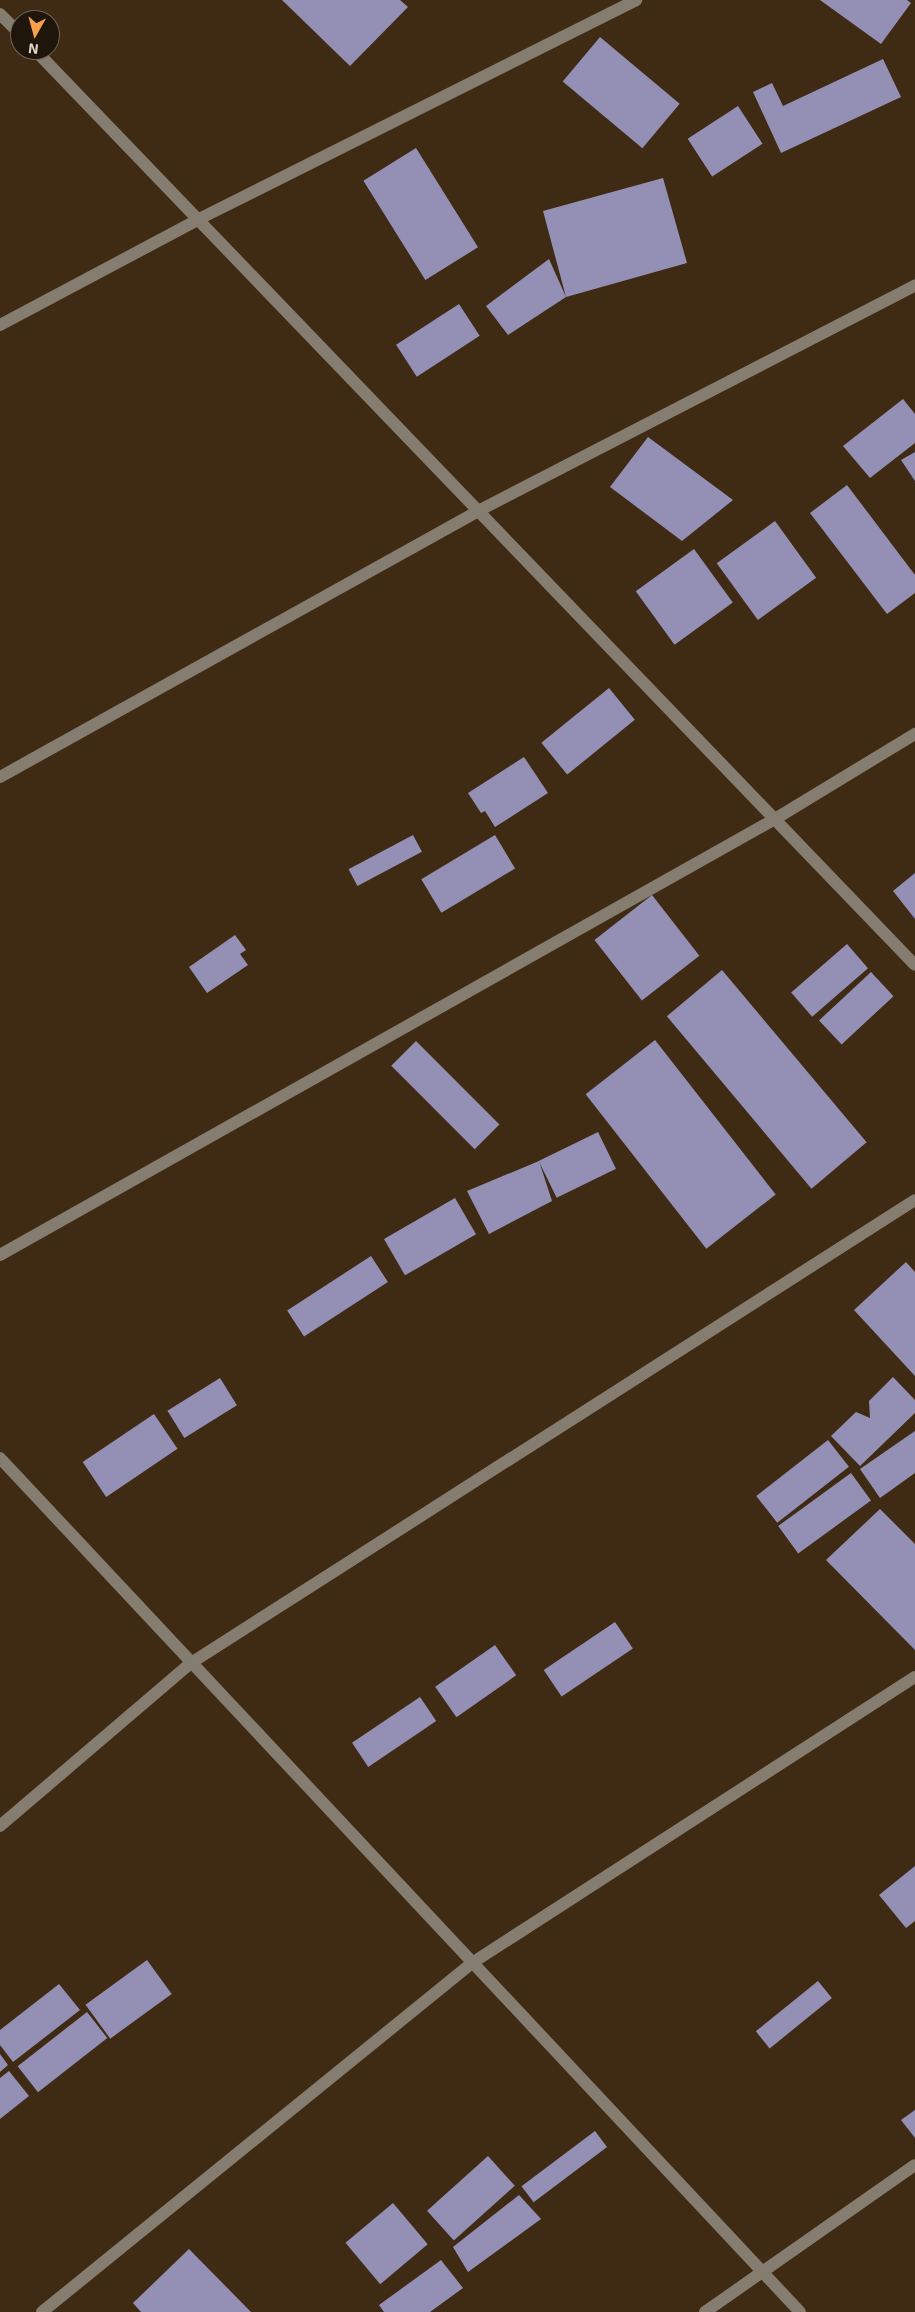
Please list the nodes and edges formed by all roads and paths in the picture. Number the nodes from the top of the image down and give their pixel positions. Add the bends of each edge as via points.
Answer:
1 (636, 0) edge
2 (0, 14) edge
3 (10, 24) edge
4 (45, 60) edge
5 (199, 219) junction
6 (915, 285) edge
7 (0, 325) edge
8 (480, 510) junction
9 (915, 734) edge
10 (0, 776) edge
11 (775, 819) junction
12 (915, 965) edge
13 (915, 1200) edge
14 (0, 1255) edge
15 (0, 1458) edge
16 (191, 1663) junction
17 (915, 1677) edge
18 (0, 1826) edge
19 (472, 1963) junction
20 (915, 2165) edge
21 (760, 2272) junction
22 (42, 2312) edge
23 (705, 2312) edge
24 (800, 2312) edge

1 - 5 street
2 - 3 street
4 - 5 street
5 - 7 street
5 - 8 street
6 - 8 street
8 - 10 street
8 - 11 street
9 - 11 street
11 - 12 street
11 - 14 street
13 - 16 street
15 - 16 street
16 - 18 street
16 - 19 street
17 - 19 street
19 - 21 street
19 - 22 street
20 - 21 street
21 - 23 street
21 - 24 street

